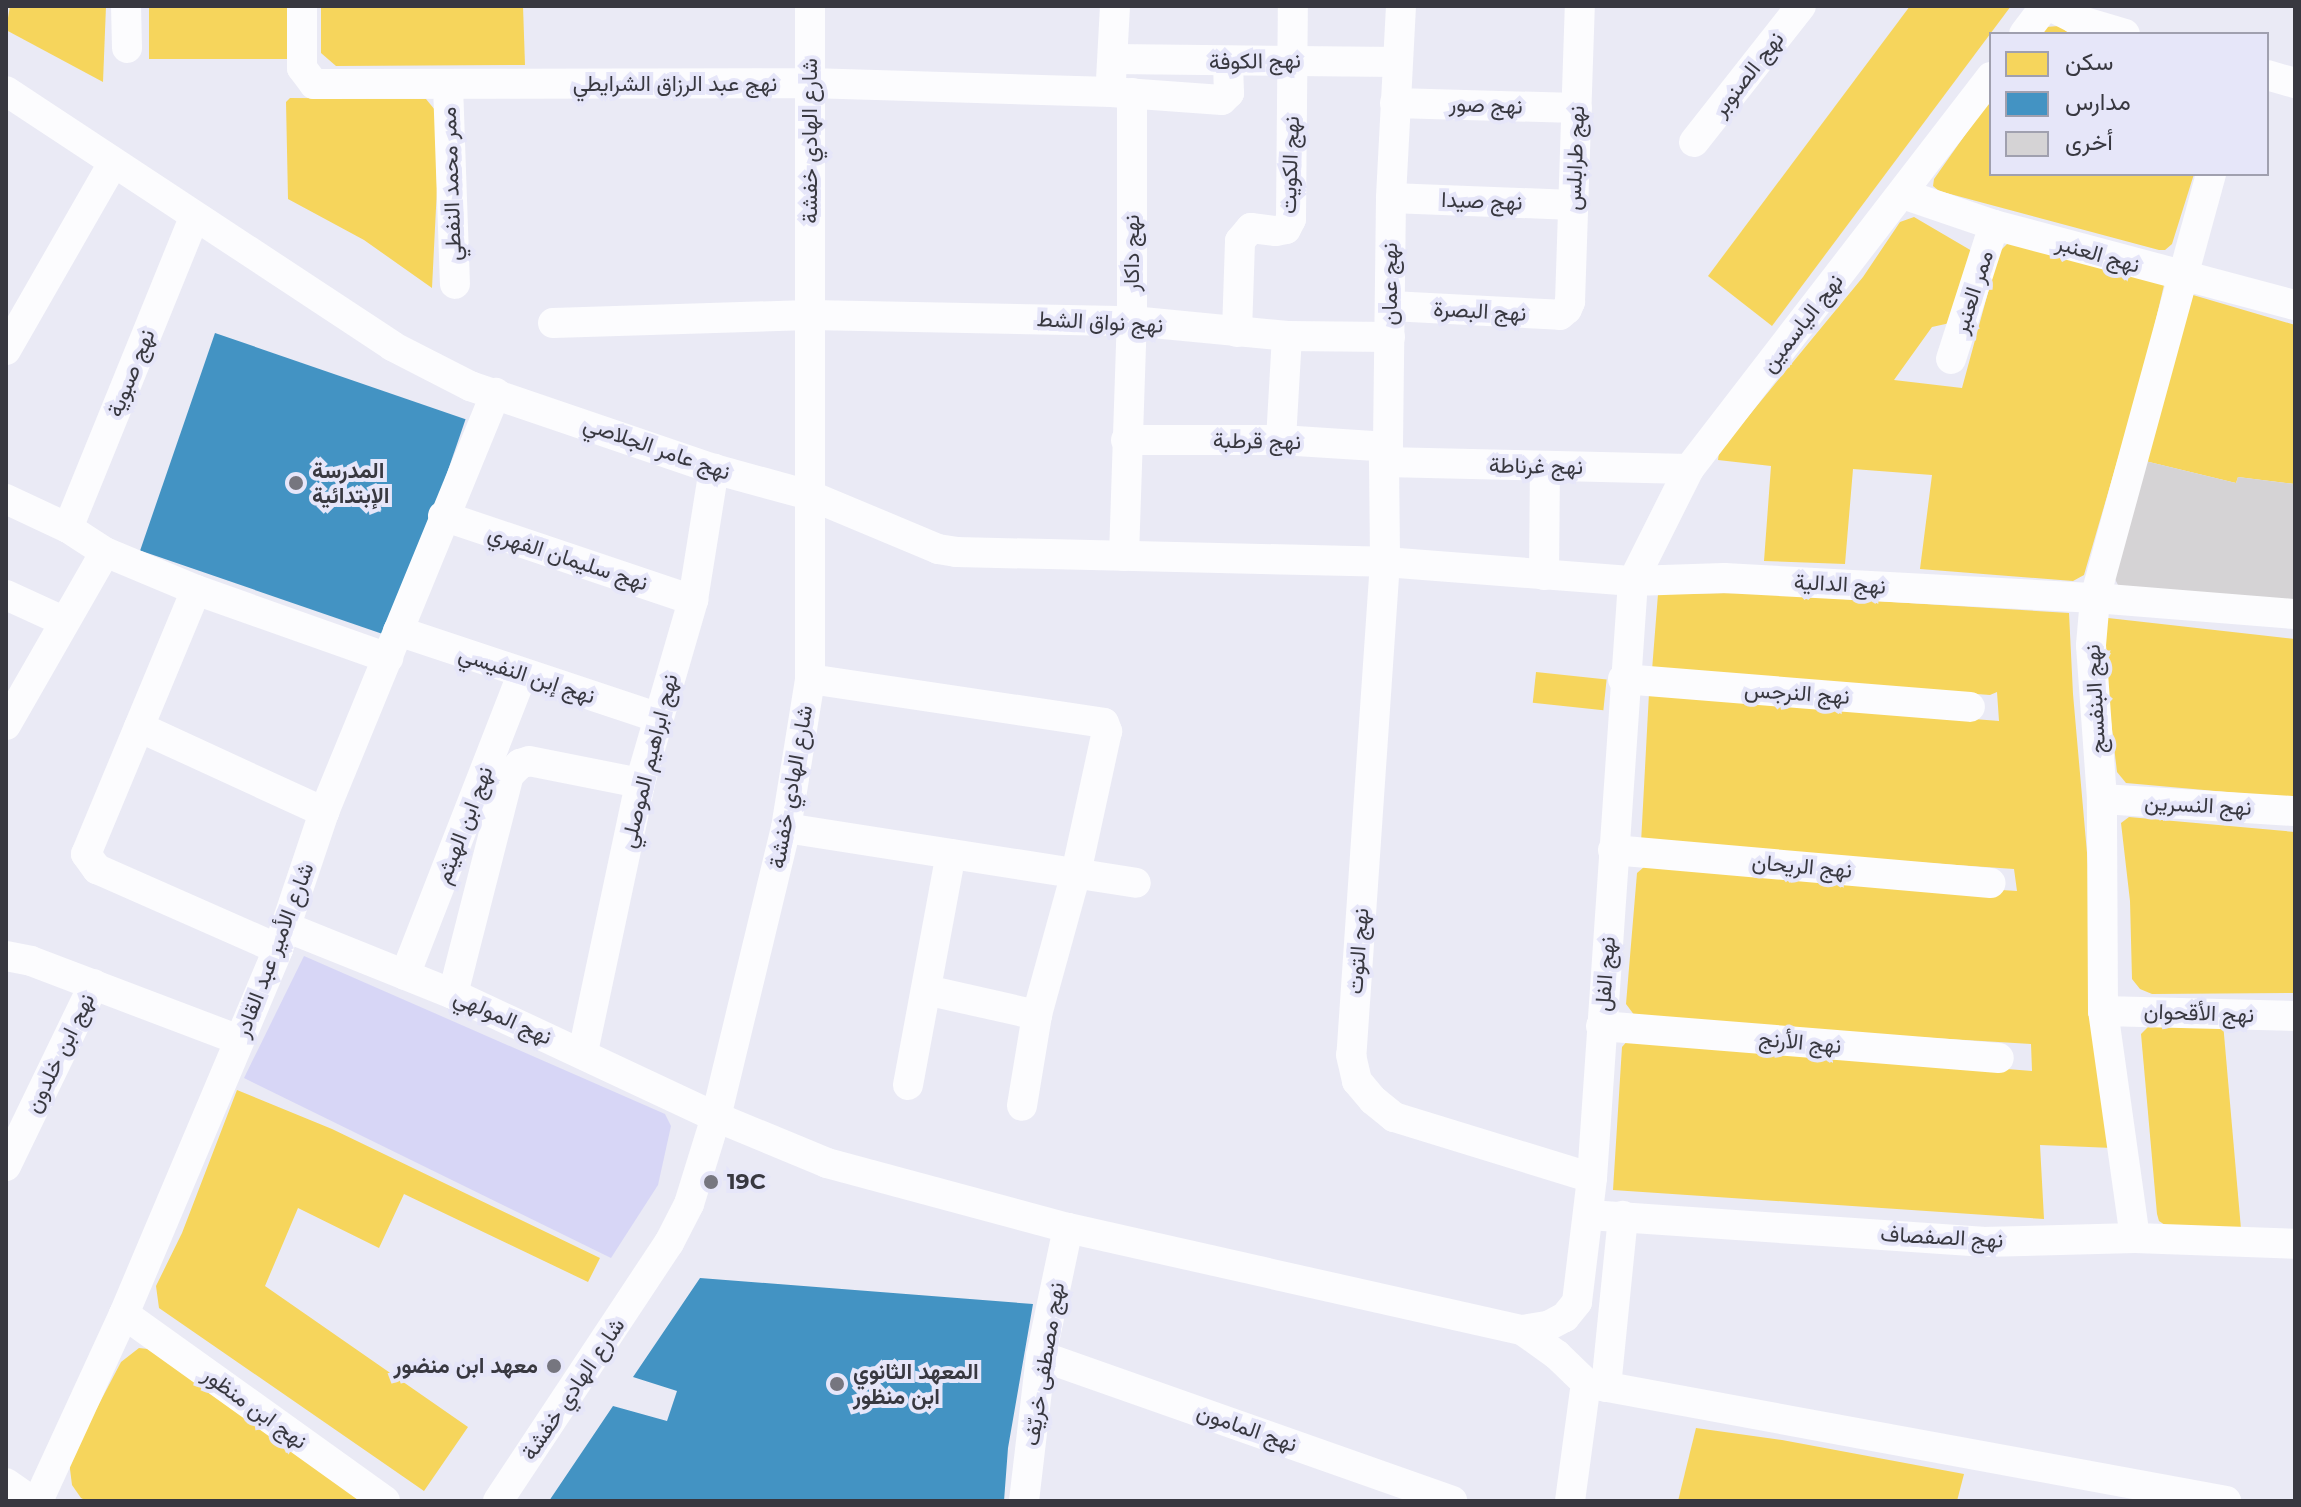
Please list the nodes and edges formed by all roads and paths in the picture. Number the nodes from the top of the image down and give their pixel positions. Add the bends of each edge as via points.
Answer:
1 (126, 6) edge
2 (302, 6) edge
3 (810, 6) edge
4 (1115, 6) edge
5 (1293, 6) edge
6 (1401, 6) edge
7 (1580, 6) edge
8 (1778, 6) edge
9 (1801, 6) edge
10 (2048, 6) edge
11 (2026, 32) edge
12 (2118, 32) edge
13 (1777, 38) junction
14 (127, 48) dead end
15 (1113, 59) junction
16 (1292, 60) junction
17 (1228, 62) junction
18 (1397, 62) junction
19 (2269, 76) edge
20 (1989, 80) edge
21 (809, 83) junction
22 (2295, 83) edge
23 (448, 85) junction
24 (6, 91) edge
25 (1121, 92) junction
26 (1395, 103) junction
27 (1577, 108) junction
28 (1694, 142) dead end
29 (113, 163) junction
30 (2210, 176) edge
31 (1903, 194) junction
32 (1391, 198) junction
33 (1573, 205) junction
34 (194, 218) junction
35 (1994, 225) junction
36 (2183, 278) junction
37 (455, 284) dead end
38 (2295, 305) edge
39 (1391, 306) junction
40 (1567, 309) joint
41 (810, 315) junction
42 (1132, 321) junction
43 (553, 323) dead end
44 (1237, 332) junction
45 (1287, 336) junction
46 (1390, 337) junction
47 (6, 350) edge
48 (1951, 359) dead end
49 (496, 393) junction
50 (1126, 440) junction
51 (1281, 440) junction
52 (1386, 454) junction
53 (1545, 466) junction
54 (714, 469) junction
55 (1689, 469) junction
56 (809, 495) junction
57 (6, 499) edge
58 (443, 516) junction
59 (68, 528) junction
60 (105, 552) junction
61 (1124, 556) junction
62 (1385, 562) junction
63 (1544, 575) junction
64 (1633, 581) junction
65 (196, 590) junction
66 (6, 595) edge
67 (2095, 598) junction
68 (693, 600) junction
69 (2295, 614) edge
70 (63, 621) junction
71 (393, 644) junction
72 (522, 675) junction
73 (810, 679) junction
74 (1623, 679) junction
75 (1970, 707) dead end
76 (9, 710) edge
77 (657, 717) junction
78 (139, 727) junction
79 (640, 783) junction
80 (2102, 799) junction
81 (2295, 811) edge
82 (324, 812) junction
83 (786, 828) junction
84 (1613, 850) junction
85 (951, 854) junction
86 (1076, 873) junction
87 (1136, 883) dead end
88 (1991, 883) dead end
89 (282, 938) junction
90 (8, 961) edge
91 (405, 975) junction
92 (94, 984) junction
93 (926, 990) junction
94 (453, 994) junction
95 (2103, 1011) junction
96 (1037, 1015) junction
97 (2295, 1016) edge
98 (1601, 1026) junction
99 (239, 1040) junction
100 (583, 1052) junction
101 (1999, 1058) dead end
102 (908, 1085) dead end
103 (1022, 1106) dead end
104 (716, 1117) junction
105 (6, 1166) edge
106 (1592, 1178) junction
107 (1589, 1215) junction
108 (1623, 1216) junction
109 (1068, 1228) junction
110 (2135, 1238) junction
111 (2295, 1244) edge
112 (124, 1314) junction
113 (1522, 1330) junction
114 (1041, 1356) junction
115 (1596, 1385) junction
116 (6, 1483) edge
117 (1440, 1499) edge
118 (2211, 1500) edge
119 (35, 1501) edge
120 (385, 1501) edge
121 (498, 1501) edge
122 (1024, 1501) edge
123 (1570, 1501) edge

1 - 14 street
2 - 23 street, نهج عبد الرزاق الشرايطي via 302,68 314,84
3 - 21 street, شارع الهادي خفشة
4 - 15 street, نهج داكار
5 - 16 street, نهج الكويت
6 - 18 street, نهج عمان
7 - 27 street, نهج طرابلس
8 - 13 street
9 - 13 street, نهج الصنوبر
10 - 11 street
10 - 12 street
13 - 28 street, نهج الصنوبر
15 - 17 street, نهج الكوفة
15 - 25 street, نهج داكار
16 - 17 street, نهج الكوفة
16 - 18 street, نهج الكوفة
16 - 44 street, نهج الكويت via 1291,219 1286,229 1251,228 1240,241
17 - 25 street, نهج عبد الرزاق الشرايطي via 1229,93 1222,100
18 - 26 street, نهج عمان
19 - 22 street
20 - 31 street, نهج الياسمين
21 - 23 street, نهج عبد الرزاق الشرايطي
21 - 25 street, نهج عبد الرزاق الشرايطي
21 - 41 street, شارع الهادي خفشة
23 - 37 street, ممر محمد النفطي
24 - 29 street, نهج عامر الجلاصي
25 - 42 street, نهج داكار
26 - 27 street, نهج صور
26 - 32 street, نهج عمان
27 - 33 street, نهج طرابلس
29 - 34 street, نهج عامر الجلاصي
29 - 47 street
30 - 36 street, نهج البنفسج
31 - 35 street, نهج العنبر
31 - 55 street, نهج الياسمين
32 - 33 street, نهج صيدا
32 - 39 street, نهج عمان
33 - 40 street, نهج طرابلس
34 - 49 street, نهج عامر الجلاصي via 392,346 470,386
34 - 59 street, نهج صبوية
35 - 36 street, نهج العنبر
35 - 48 street, ممر العنبر
36 - 38 street, نهج العنبر
36 - 67 street, نهج البنفسج
39 - 40 street, نهج البصرة via 1560,315
39 - 46 street, نهج عمان
41 - 42 street, نهج نواق الشط
41 - 43 street, نهج نواق الشط
41 - 56 street, شارع الهادي خفشة
42 - 44 street, نهج نواق الشط
42 - 50 street, نهج داكار
44 - 45 street, نهج نواق الشط
45 - 46 street, نهج نواق الشط
45 - 51 street
46 - 52 street, نهج عمان
49 - 54 street, نهج عامر الجلاصي
49 - 58 street, شارع الأمير عبد القادر
50 - 51 street, نهج قرطبة
50 - 61 street, نهج داكار
51 - 52 street, نهج قرطبة
52 - 53 street, نهج غرناطة
52 - 62 street, نهج عمان
53 - 55 street, نهج غرناطة
53 - 63 street
54 - 56 street, نهج عامر الجلاصي
54 - 68 street, نهج ابراهيم الموصلي
55 - 64 street, نهج الياسمين
56 - 61 street, نهج عامر الجلاصي via 915,541 956,552
56 - 73 street, شارع الهادي خفشة
57 - 59 street, نهج إبن النفيسي
58 - 68 street, نهج سليمان الفهري
58 - 71 street, شارع الأمير عبد القادر
59 - 60 street, نهج إبن النفيسي
60 - 65 street, نهج إبن النفيسي
60 - 70 street
61 - 62 street, نهج عامر الجلاصي
62 - 63 street, نهج الدالية
62 - 106 street, نهج التوت via 1351,1055 1357,1081 1394,1117
63 - 64 street, نهج الدالية
64 - 67 street, نهج الدالية via 1724,578
64 - 74 street, نهج الفل
65 - 71 street, نهج إبن النفيسي
65 - 78 street
66 - 70 street
67 - 69 street, نهج الدالية
67 - 80 street, نهج البنفسج via 2091,645
68 - 77 street, نهج ابراهيم الموصلي
70 - 76 street
71 - 72 street, نهج إبن النفيسي
71 - 82 street, شارع الأمير عبد القادر
72 - 77 street, نهج إبن النفيسي
72 - 91 street, نهج ابن الهيثم
73 - 83 street, شارع الهادي خفشة
73 - 86 street via 1104,723 1107,731
74 - 75 street, نهج النرجس
74 - 84 street, نهج الفل
77 - 79 street, نهج ابراهيم الموصلي
78 - 82 street
78 - 89 street, نهج المولهي via 92,837 86,854 90,863
79 - 94 street via 529,761 509,775
79 - 100 street, نهج ابراهيم الموصلي
80 - 81 street, نهج النسرين
80 - 95 street, نهج البنفسج
82 - 89 street, شارع الأمير عبد القادر
83 - 85 street
83 - 104 street, شارع الهادي خفشة
84 - 88 street, نهج الريحان
84 - 98 street, نهج الفل
85 - 86 street
85 - 93 street
86 - 87 street
86 - 96 street
89 - 91 street, نهج المولهي
89 - 99 street, شارع الأمير عبد القادر
90 - 92 street
91 - 94 street, نهج المولهي
92 - 99 street
92 - 105 street, نهج ابن خلدون
93 - 96 street
93 - 102 street
94 - 100 street, نهج المولهي
95 - 97 street, نهج الأقحوان
95 - 110 street, نهج البنفسج
96 - 103 street
98 - 101 street, نهج الأرنج
98 - 106 street, نهج الفل
99 - 112 street, شارع الأمير عبد القادر
100 - 104 street, نهج المولهي
104 - 109 street, نهج المولهي via 827,1163
104 - 121 street, شارع الهادي خفشة via 689,1204 669,1243
106 - 107 street, نهج الفل
107 - 108 street, نهج الصفصاف
107 - 113 street, نهج الفل via 1577,1302 1548,1326
108 - 110 street, نهج الصفصاف via 1982,1242
108 - 115 street
109 - 113 street, نهج المولهي
109 - 114 street, نهج مصطفى خريّف
110 - 111 street, نهج الصفصاف
112 - 119 street, شارع الأمير عبد القادر
112 - 120 street, نهج ابن منظور
113 - 115 street
114 - 117 street, نهج المامون
114 - 122 street, نهج مصطفى خريّف
115 - 118 street
115 - 123 street
116 - 119 street

